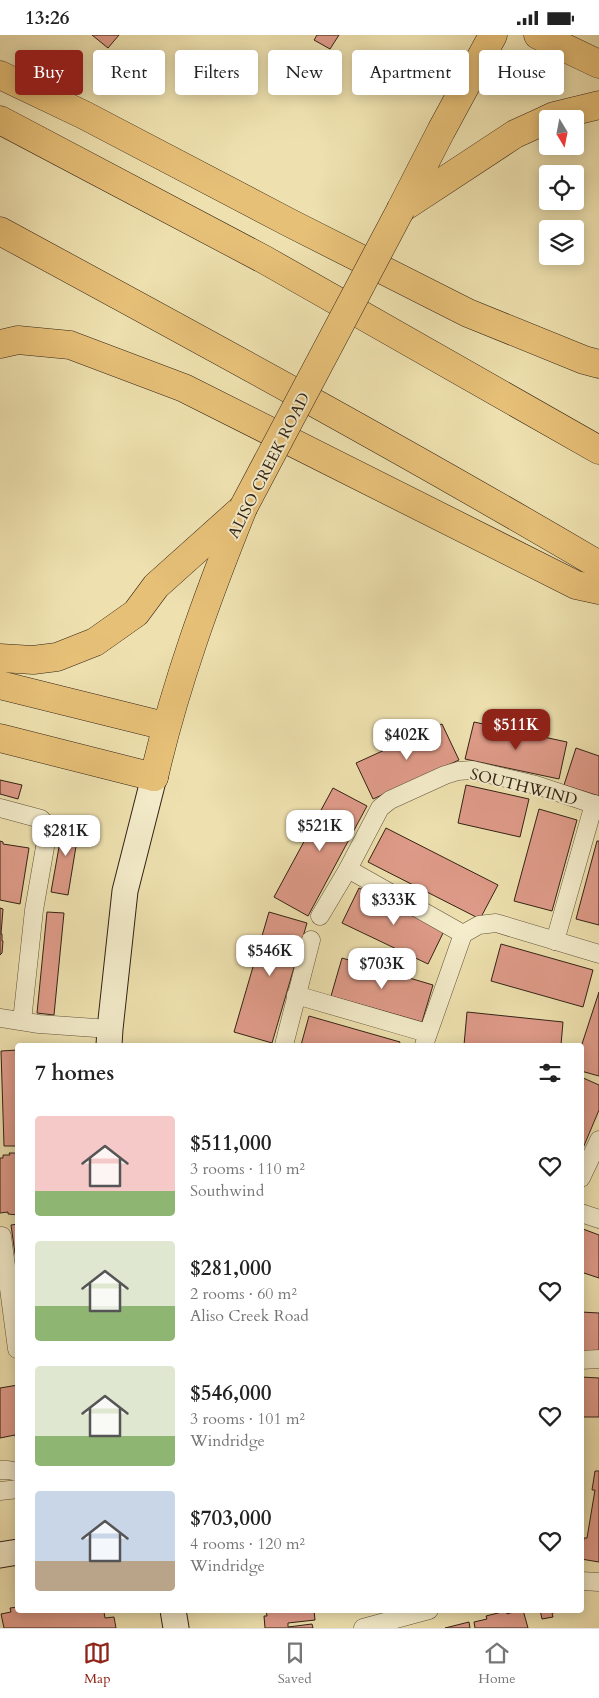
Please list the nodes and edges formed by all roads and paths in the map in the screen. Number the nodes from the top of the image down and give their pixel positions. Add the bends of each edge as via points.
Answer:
1 (493, 35) edge
2 (538, 35) edge
3 (599, 64) edge
4 (0, 75) edge
5 (599, 105) edge
6 (577, 110) edge
7 (0, 120) edge
8 (539, 123) edge
9 (401, 209) junction
10 (0, 231) edge
11 (0, 343) edge
12 (599, 365) edge
13 (599, 450) edge
14 (243, 508) junction
15 (599, 565) edge
16 (599, 590) edge
17 (0, 658) edge
18 (0, 685) edge
19 (166, 726) junction
20 (0, 738) edge
21 (154, 777) junction
22 (596, 805) edge
23 (0, 808) edge
24 (348, 869) junction
25 (320, 916) dead end
26 (463, 934) junction
27 (311, 940) dead end
28 (555, 941) junction
29 (599, 954) edge
30 (296, 995) junction
31 (0, 1018) edge
32 (22, 1021) junction
33 (110, 1037) edge
34 (425, 1039) edge
35 (284, 1043) edge
36 (599, 1140) edge
37 (584, 1172) edge
38 (584, 1214) edge
39 (599, 1219) edge
40 (2, 1236) dead end
41 (11, 1348) edge
42 (599, 1359) edge
43 (584, 1360) edge
44 (0, 1470) edge
45 (15, 1471) edge
46 (15, 1489) edge
47 (0, 1491) edge
48 (15, 1552) edge
49 (0, 1555) edge
50 (584, 1581) edge
51 (599, 1582) edge
52 (174, 1613) edge
53 (418, 1613) edge
54 (176, 1628) edge
55 (363, 1628) edge

1 - 9 main road, ALISO CREEK ROAD
2 - 3 main road
4 - 12 main road via 468,313
5 - 6 main road
7 - 13 main road via 266,260
8 - 9 main road via 515,135
9 - 14 main road, ALISO CREEK ROAD, bridge
10 - 15 main road via 238,360
11 - 16 main road via 18,340 70,345 184,388 576,585
14 - 17 main road via 156,586 136,613 95,642 58,657 33,660
14 - 19 main road, ALISO CREEK ROAD via 216,576
18 - 19 main road
19 - 21 main road, ALISO CREEK ROAD
20 - 21 main road
21 - 33 main road, ALISO CREEK ROAD via 125,891
22 - 24 street, SOUTHWIND via 536,785 472,770 458,771 390,800 380,808
22 - 28 street, SOUTHWIND
23 - 32 street via 41,819 48,830 34,910
24 - 25 street, SOUTHWIND
24 - 26 street
26 - 28 street via 479,925 496,923
26 - 34 street
27 - 30 street
28 - 29 street
30 - 34 street
30 - 35 street
31 - 32 street
32 - 33 street
36 - 37 street
38 - 39 street
40 - 41 street
42 - 43 street
44 - 45 street
46 - 47 street
48 - 49 main road
50 - 51 street
52 - 54 main road
53 - 55 street

